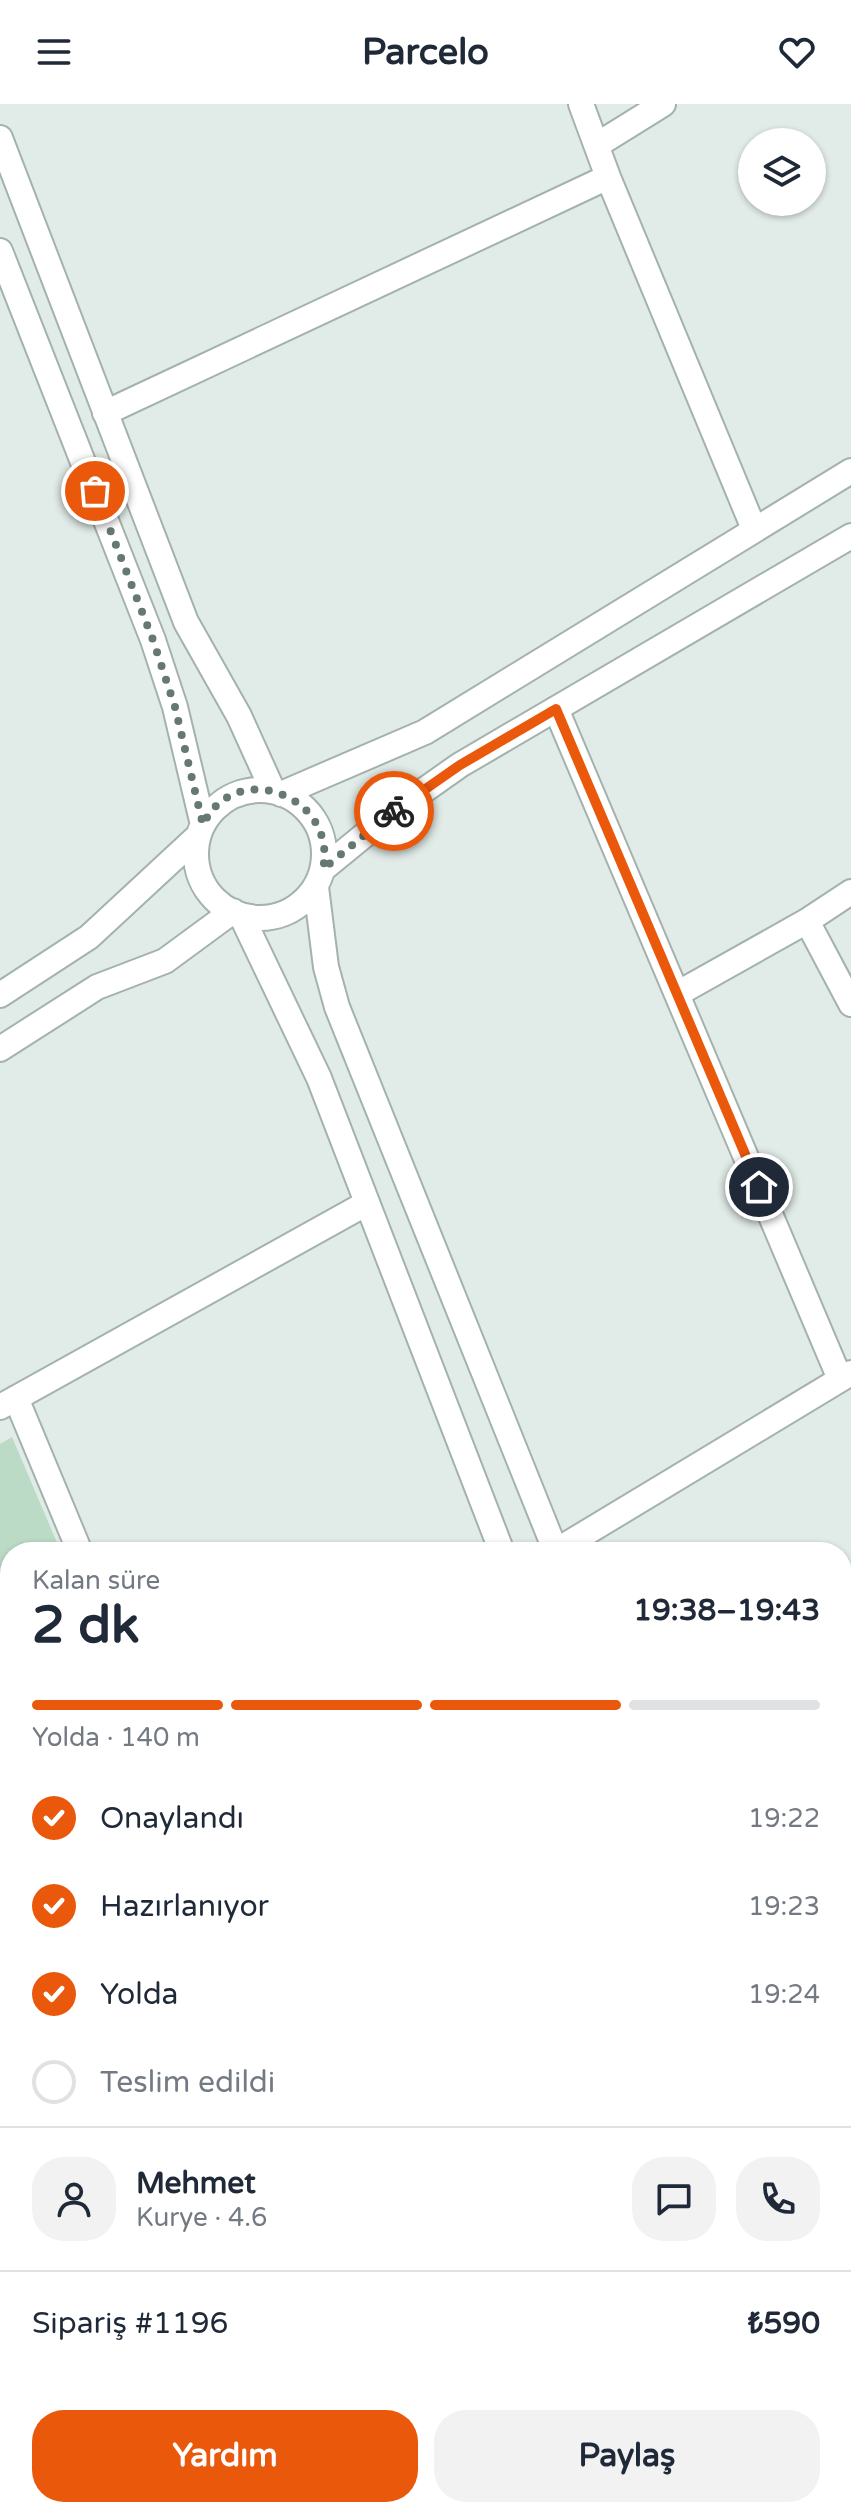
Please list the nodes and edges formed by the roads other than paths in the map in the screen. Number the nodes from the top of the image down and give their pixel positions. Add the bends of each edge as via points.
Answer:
1 (581, 104) edge
2 (663, 104) edge
3 (0, 138) edge
4 (597, 145) junction
5 (608, 177) junction
6 (0, 253) edge
7 (105, 413) junction
8 (851, 471) edge
9 (754, 529) junction
10 (851, 536) edge
11 (556, 709) junction
12 (277, 792) junction
13 (200, 831) junction
14 (319, 878) junction
15 (851, 892) edge
16 (237, 913) junction
17 (807, 921) junction
18 (677, 994) junction
19 (0, 995) edge
20 (851, 1004) edge
21 (0, 1049) edge
22 (367, 1203) junction
23 (846, 1376) edge
24 (8, 1403) edge
25 (75, 1542) edge
26 (498, 1542) edge
27 (552, 1542) edge
28 (572, 1542) edge

1 - 4 street
2 - 4 street
3 - 7 street
4 - 5 street
5 - 7 street
5 - 9 street
6 - 13 street via 153,640 175,707
7 - 12 street via 186,622
8 - 9 street
9 - 12 street via 425,732
10 - 11 street
11 - 14 street via 460,765 389,815
11 - 18 street
12 - 13 street via 254,789 236,794 219,804
12 - 14 street via 317,822 324,840
13 - 16 street via 199,875 209,893
13 - 19 street via 89,937
14 - 16 street via 298,906 280,916
14 - 27 street via 326,967 337,1007
15 - 17 street
16 - 21 street via 165,961 97,987
16 - 22 street via 319,1078
17 - 18 street
17 - 20 street
18 - 23 street
22 - 24 street
22 - 26 street
23 - 28 street
24 - 25 street

